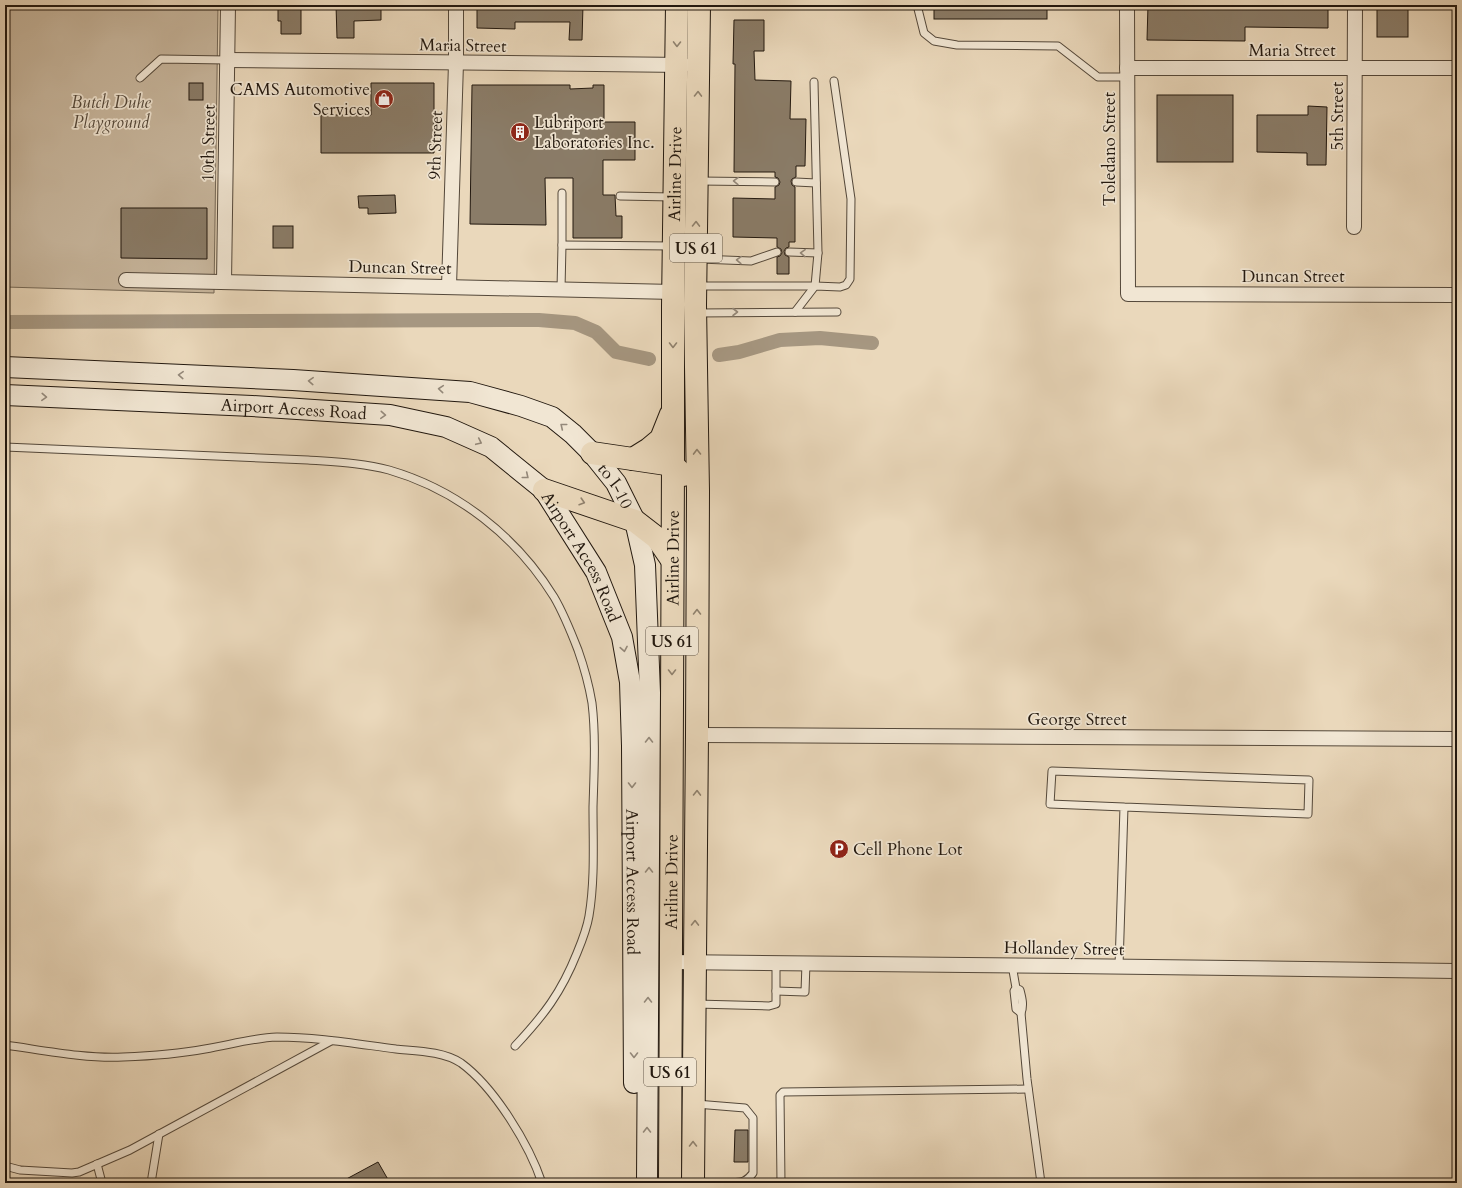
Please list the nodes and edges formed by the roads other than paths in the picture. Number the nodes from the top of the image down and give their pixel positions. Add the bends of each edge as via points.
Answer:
1 (228, 5) edge
2 (456, 5) edge
3 (677, 5) edge
4 (699, 5) edge
5 (917, 5) edge
6 (1127, 5) edge
7 (1355, 5) edge
8 (227, 60) junction
9 (456, 63) junction
10 (676, 65) junction
11 (698, 66) junction
12 (1354, 68) junction
13 (1457, 68) edge
14 (1127, 72) junction
15 (140, 78) dead end
16 (834, 81) dead end
17 (814, 82) dead end
18 (697, 180) junction
19 (775, 182) dead end
20 (796, 182) dead end
21 (816, 183) junction
22 (562, 193) dead end
23 (620, 196) dead end
24 (675, 197) junction
25 (1354, 227) dead end
26 (562, 245) junction
27 (674, 246) junction
28 (777, 252) dead end
29 (789, 252) dead end
30 (818, 253) junction
31 (696, 259) junction
32 (126, 280) dead end
33 (224, 282) junction
34 (449, 286) junction
35 (696, 286) junction
36 (815, 286) junction
37 (561, 289) junction
38 (674, 292) junction
39 (1128, 294) joint
40 (1457, 295) edge
41 (696, 312) junction
42 (795, 312) junction
43 (837, 312) dead end
44 (5, 367) edge
45 (5, 396) edge
46 (673, 408) junction
47 (5, 447) edge
48 (592, 453) junction
49 (633, 459) junction
50 (673, 465) junction
51 (544, 490) junction
52 (698, 491) junction
53 (635, 521) junction
54 (672, 560) junction
55 (697, 735) junction
56 (1457, 739) edge
57 (1124, 807) junction
58 (670, 962) junction
59 (694, 962) junction
60 (776, 963) junction
61 (806, 963) junction
62 (1012, 965) junction
63 (1119, 966) junction
64 (1457, 971) edge
65 (776, 991) junction
66 (694, 1004) junction
67 (331, 1041) junction
68 (5, 1045) edge
69 (515, 1046) dead end
70 (1028, 1089) junction
71 (694, 1104) junction
72 (160, 1134) junction
73 (97, 1164) junction
74 (5, 1166) edge
75 (102, 1183) edge
76 (151, 1183) edge
77 (542, 1183) edge
78 (634, 1183) edge
79 (647, 1183) edge
80 (670, 1183) edge
81 (693, 1183) edge
82 (726, 1183) edge
83 (781, 1183) edge
84 (1041, 1183) edge

1 - 8 street, 10th Street
2 - 9 street, 9th Street
3 -> 10 highway, Airline Drive / US 61
4 - 11 highway, Airline Drive / US 61
5 - 14 lane via 924,33 934,41 957,45 1058,46 1098,77
6 - 14 street, Toledano Street
7 - 12 street, 5th Street
8 - 9 street, Maria Street
8 - 15 lane via 161,59
8 - 33 street, 10th Street
9 - 10 street, Maria Street
9 - 34 street, 9th Street
10 - 11 street, Maria Street
10 - 24 highway, Airline Drive / US 61
18 -> 11 highway, Airline Drive / US 61
12 - 13 street, Maria Street
12 - 14 street, Maria Street
12 - 25 street, 5th Street
14 - 39 street, Toledano Street
16 - 36 lane via 851,200 850,278 846,285 840,287
17 - 21 lane
19 -> 18 lane
31 -> 18 highway, Airline Drive / US 61
20 - 21 lane
21 - 30 lane
22 - 26 lane
23 - 24 lane
24 - 27 highway, Airline Drive / US 61
26 - 27 lane
26 - 37 lane
27 - 38 highway, Airline Drive / US 61
28 -> 31 lane via 752,261
30 -> 29 lane
30 - 36 lane
31 - 35 highway, Airline Drive / US 61
32 - 33 street, Duncan Street
33 - 34 street, Duncan Street
34 - 37 street, Duncan Street
35 - 36 lane
35 - 41 highway, Airline Drive / US 61
36 - 42 lane
37 - 38 street, Duncan Street
38 -> 46 highway, Airline Drive / US 61
39 - 40 street, Duncan Street
41 -> 42 lane
52 -> 41 highway, Airline Drive / US 61
42 - 43 lane
48 -> 44 street, Airport Access Road via 552,418 521,406 470,392 293,380
45 -> 51 street, Airport Access Road via 252,406 390,415 446,427 491,447
46 - 49 highway via 661,439
46 - 50 highway, Airline Drive / US 61
47 - 69 lane via 357,463 389,470 416,480 461,502 492,524 525,557 554,598 566,621 586,677 592,703 593,878 589,917 582,941 562,987 548,1008
48 - 49 highway
48 - 53 street, to I-10 via 616,483
49 - 50 highway
50 - 52 highway
50 - 54 highway, Airline Drive / US 61
51 -> 53 highway
51 -> 78 street, Airport Access Road via 596,572 622,637 630,682
55 -> 52 highway, Airline Drive / US 61
53 - 54 highway via 657,538
79 -> 53 street, Airport Access Road via 650,693 645,565
54 -> 58 highway, Airline Drive / US 61
55 - 56 street, George Street
59 -> 55 highway, Airline Drive / US 61
57 - 57 lane via 1308,814 1309,780 1052,771 1050,804
57 - 63 lane
58 - 59 street, Hollandey Street
58 - 80 highway, Airline Drive / US 61
59 - 60 street, Hollandey Street
59 - 66 highway, Airline Drive / US 61
60 - 61 street, Hollandey Street
60 - 65 lane
61 - 62 street, Hollandey Street
61 - 65 lane via 805,992
62 - 63 street, Hollandey Street
62 - 70 lane via 1016,1009 1021,1012
63 - 64 street, Hollandey Street
65 - 66 lane via 776,1004 769,1006
66 - 71 highway, Airline Drive / US 61
67 - 68 lane via 276,1037 187,1052 121,1058
67 - 72 lane
67 - 77 lane via 436,1054 460,1063 506,1113 524,1141
70 - 83 lane via 782,1092
70 - 84 lane
81 -> 71 highway, Airline Drive / US 61
71 - 82 lane via 745,1108 753,1118 753,1173 744,1182
72 - 73 lane
72 - 76 lane
73 - 74 lane via 72,1173 20,1170
73 - 75 lane

